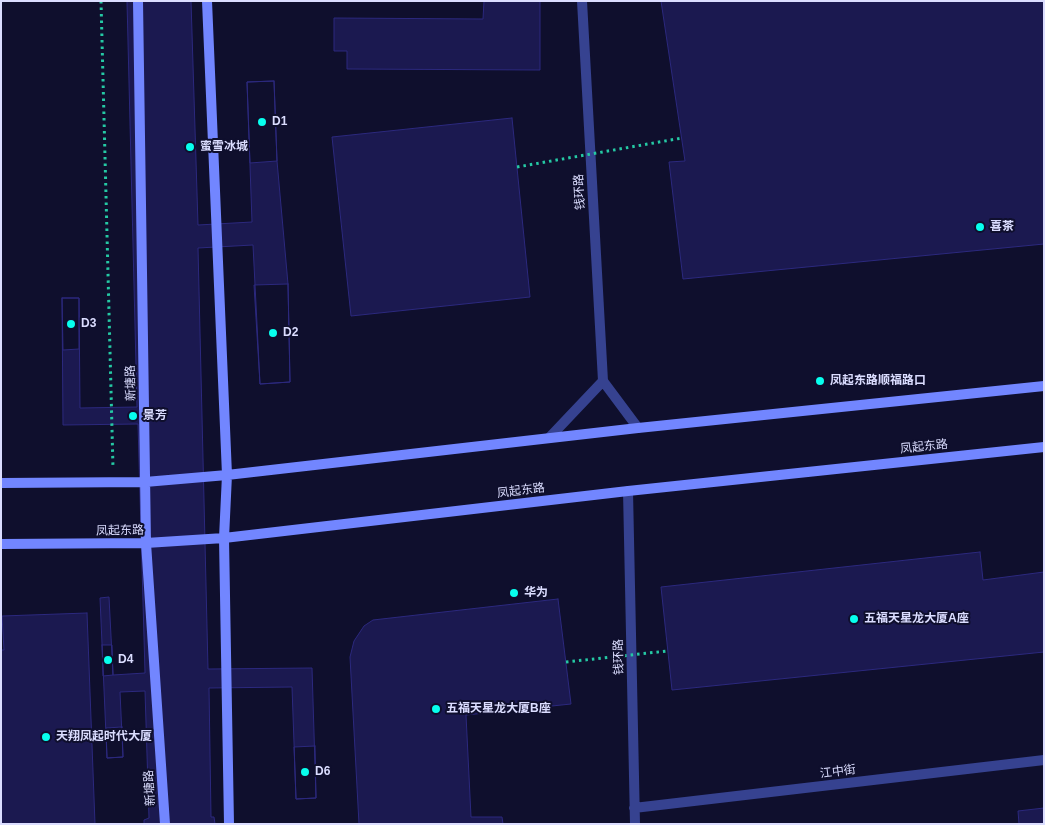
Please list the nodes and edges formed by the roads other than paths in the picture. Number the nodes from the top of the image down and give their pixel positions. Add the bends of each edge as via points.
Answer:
1 (138, 1) edge
2 (208, 1) edge
3 (582, 1) edge
4 (603, 381) junction
5 (1044, 386) edge
6 (638, 428) junction
7 (549, 438) junction
8 (1044, 447) edge
9 (227, 475) junction
10 (145, 482) junction
11 (1, 484) edge
12 (628, 491) junction
13 (224, 538) junction
14 (146, 543) junction
15 (1, 544) edge
16 (1044, 760) edge
17 (634, 808) junction
18 (165, 824) edge
19 (229, 824) edge
20 (635, 824) edge

1 - 10 main road, 新塘路
2 - 9 main road
3 - 4 street, 钱环路
4 - 6 street
4 - 7 street
5 - 6 main road
6 - 7 main road
7 - 9 main road
8 - 12 main road, 凤起东路
9 - 10 main road
9 - 13 main road
10 - 11 main road
10 - 14 main road, 新塘路
12 - 13 main road, 凤起东路
12 - 17 street, 钱环路
13 - 14 main road, 凤起东路
13 - 19 main road
14 - 15 main road, 凤起东路
14 - 18 main road, 新塘路
16 - 17 street, 江中街
17 - 20 street, 钱环路

